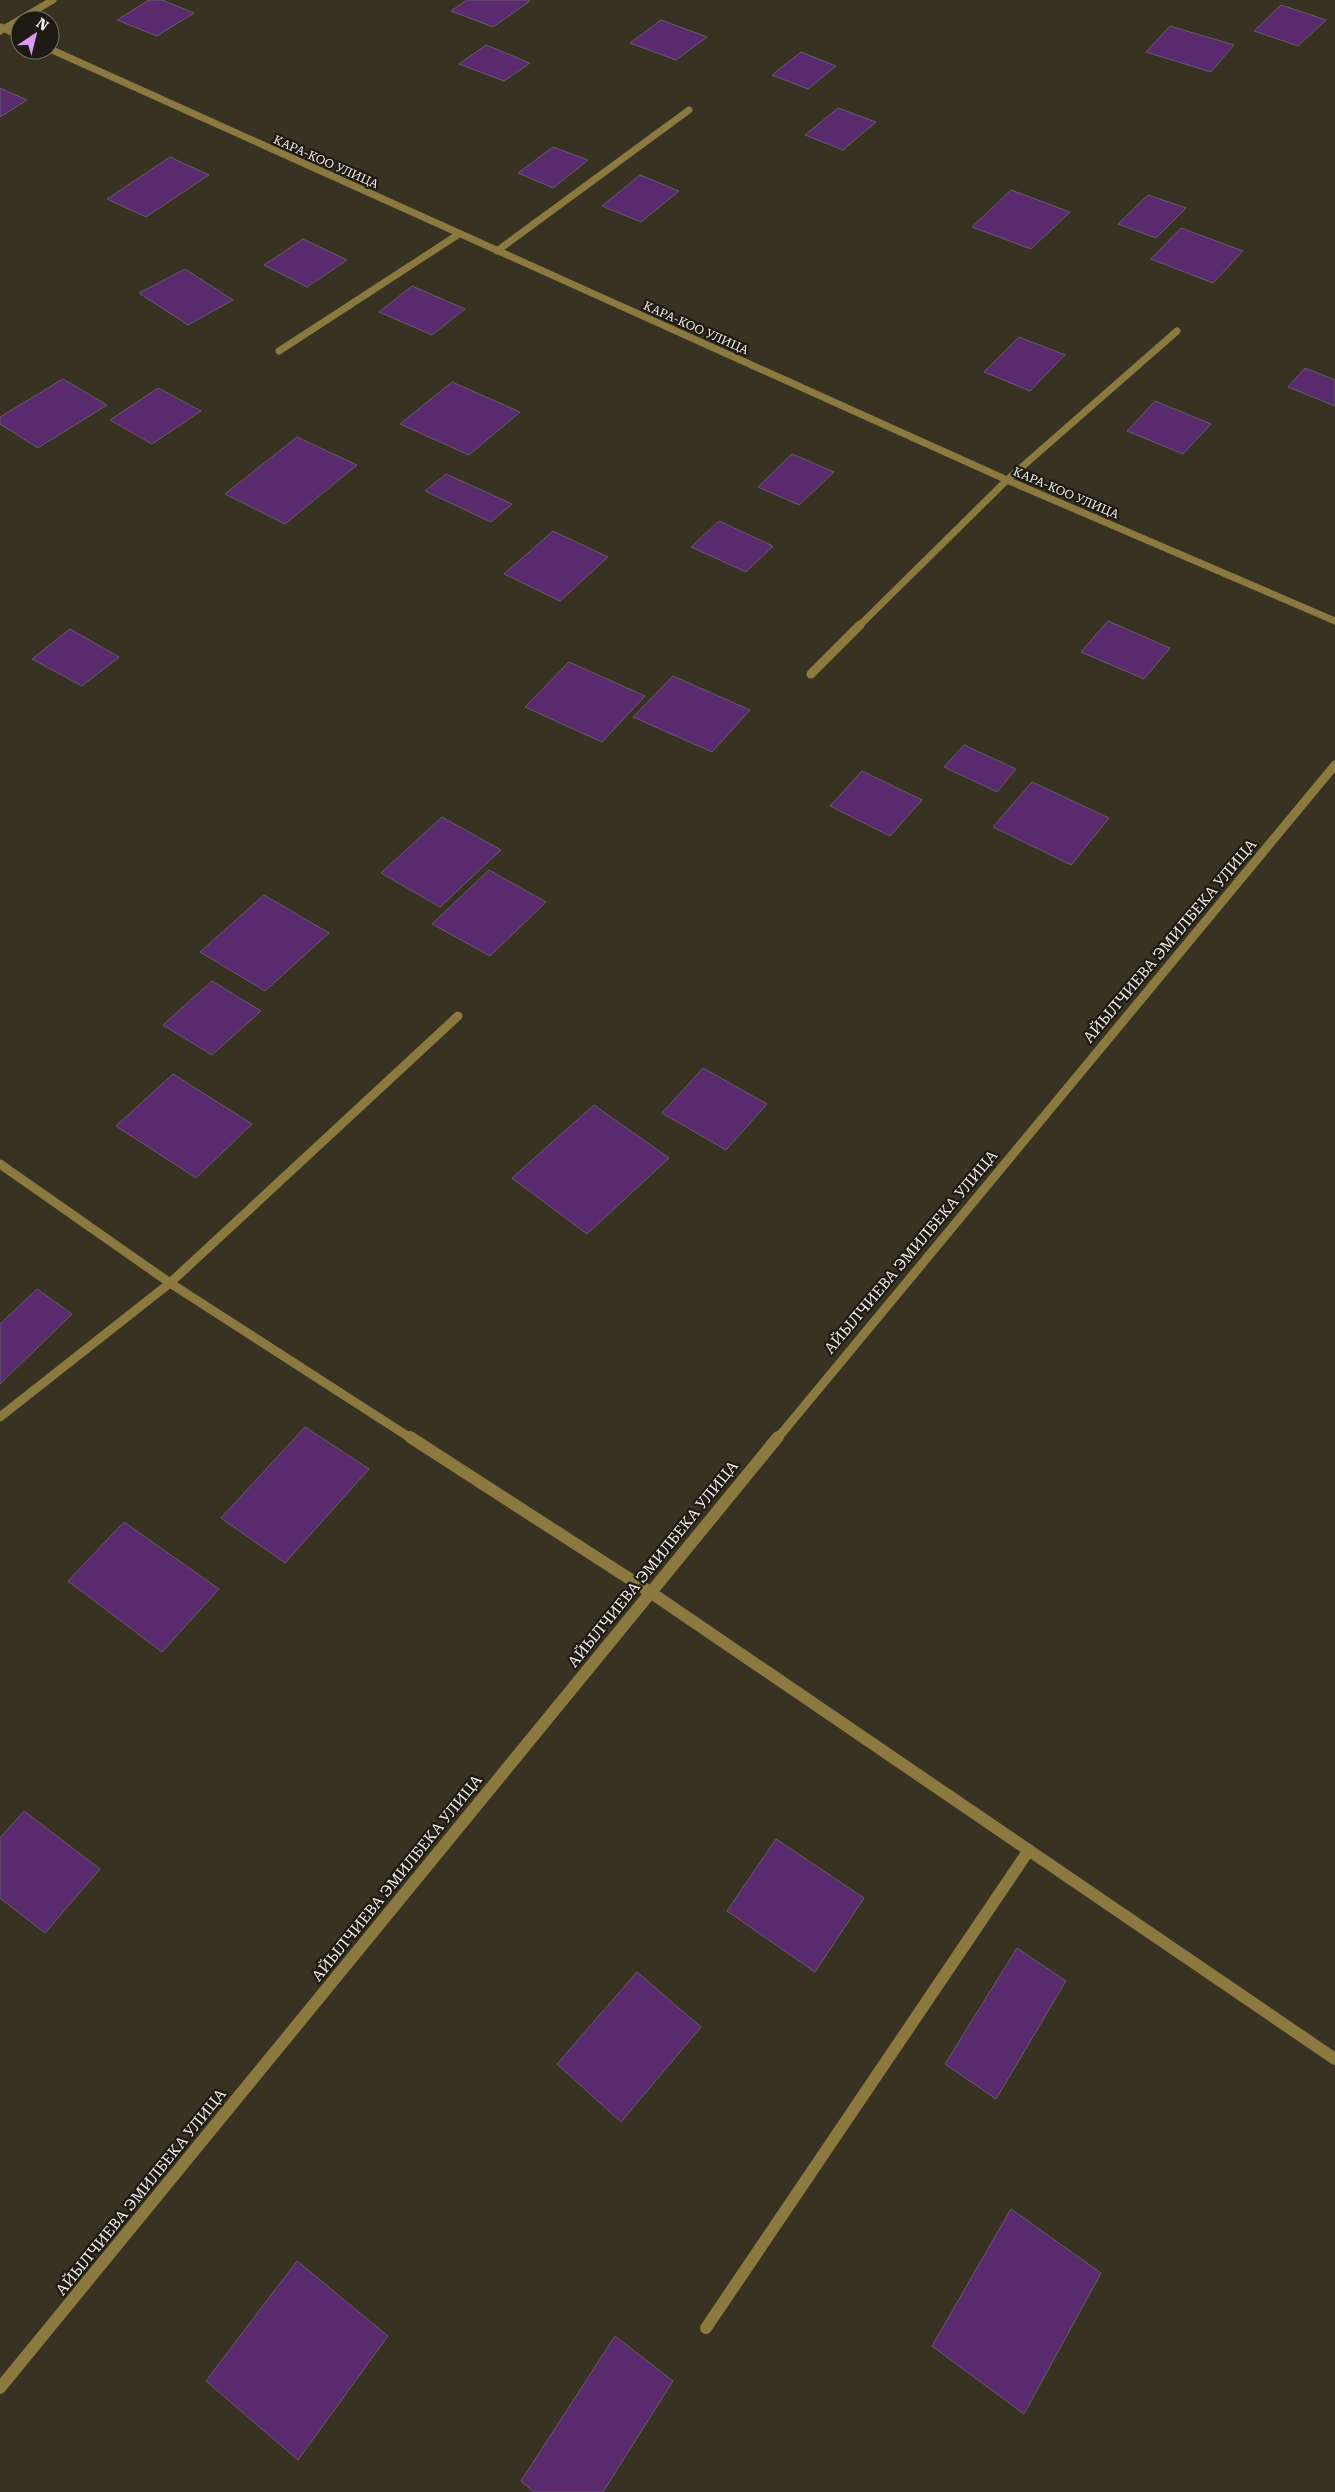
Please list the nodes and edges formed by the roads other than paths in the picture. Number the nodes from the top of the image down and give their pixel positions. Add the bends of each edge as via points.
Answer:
1 (53, 0) edge
2 (2, 29) edge
3 (60, 54) edge
4 (689, 110) dead end
5 (459, 234) junction
6 (497, 251) junction
7 (1177, 332) dead end
8 (279, 351) dead end
9 (1007, 480) junction
10 (1335, 621) edge
11 (812, 674) dead end
12 (1335, 765) edge
13 (458, 1016) dead end
14 (0, 1164) edge
15 (170, 1283) junction
16 (0, 1417) edge
17 (650, 1592) junction
18 (1029, 1850) junction
19 (1335, 2059) edge
20 (706, 2328) dead end
21 (0, 2388) edge

1 - 2 street
3 - 5 street, КАРА-КОО УЛИЦА
4 - 6 street
5 - 6 street, КАРА-КОО УЛИЦА
5 - 8 street
6 - 9 street, КАРА-КОО УЛИЦА
7 - 9 street
9 - 10 street, КАРА-КОО УЛИЦА
9 - 11 street
12 - 17 street, АЙЫЛЧИЕВА ЭМИЛБЕКА УЛИЦА
13 - 15 street
14 - 15 street
15 - 16 street
15 - 17 street
17 - 18 street
17 - 21 street, АЙЫЛЧИЕВА ЭМИЛБЕКА УЛИЦА
18 - 19 street
18 - 20 street

